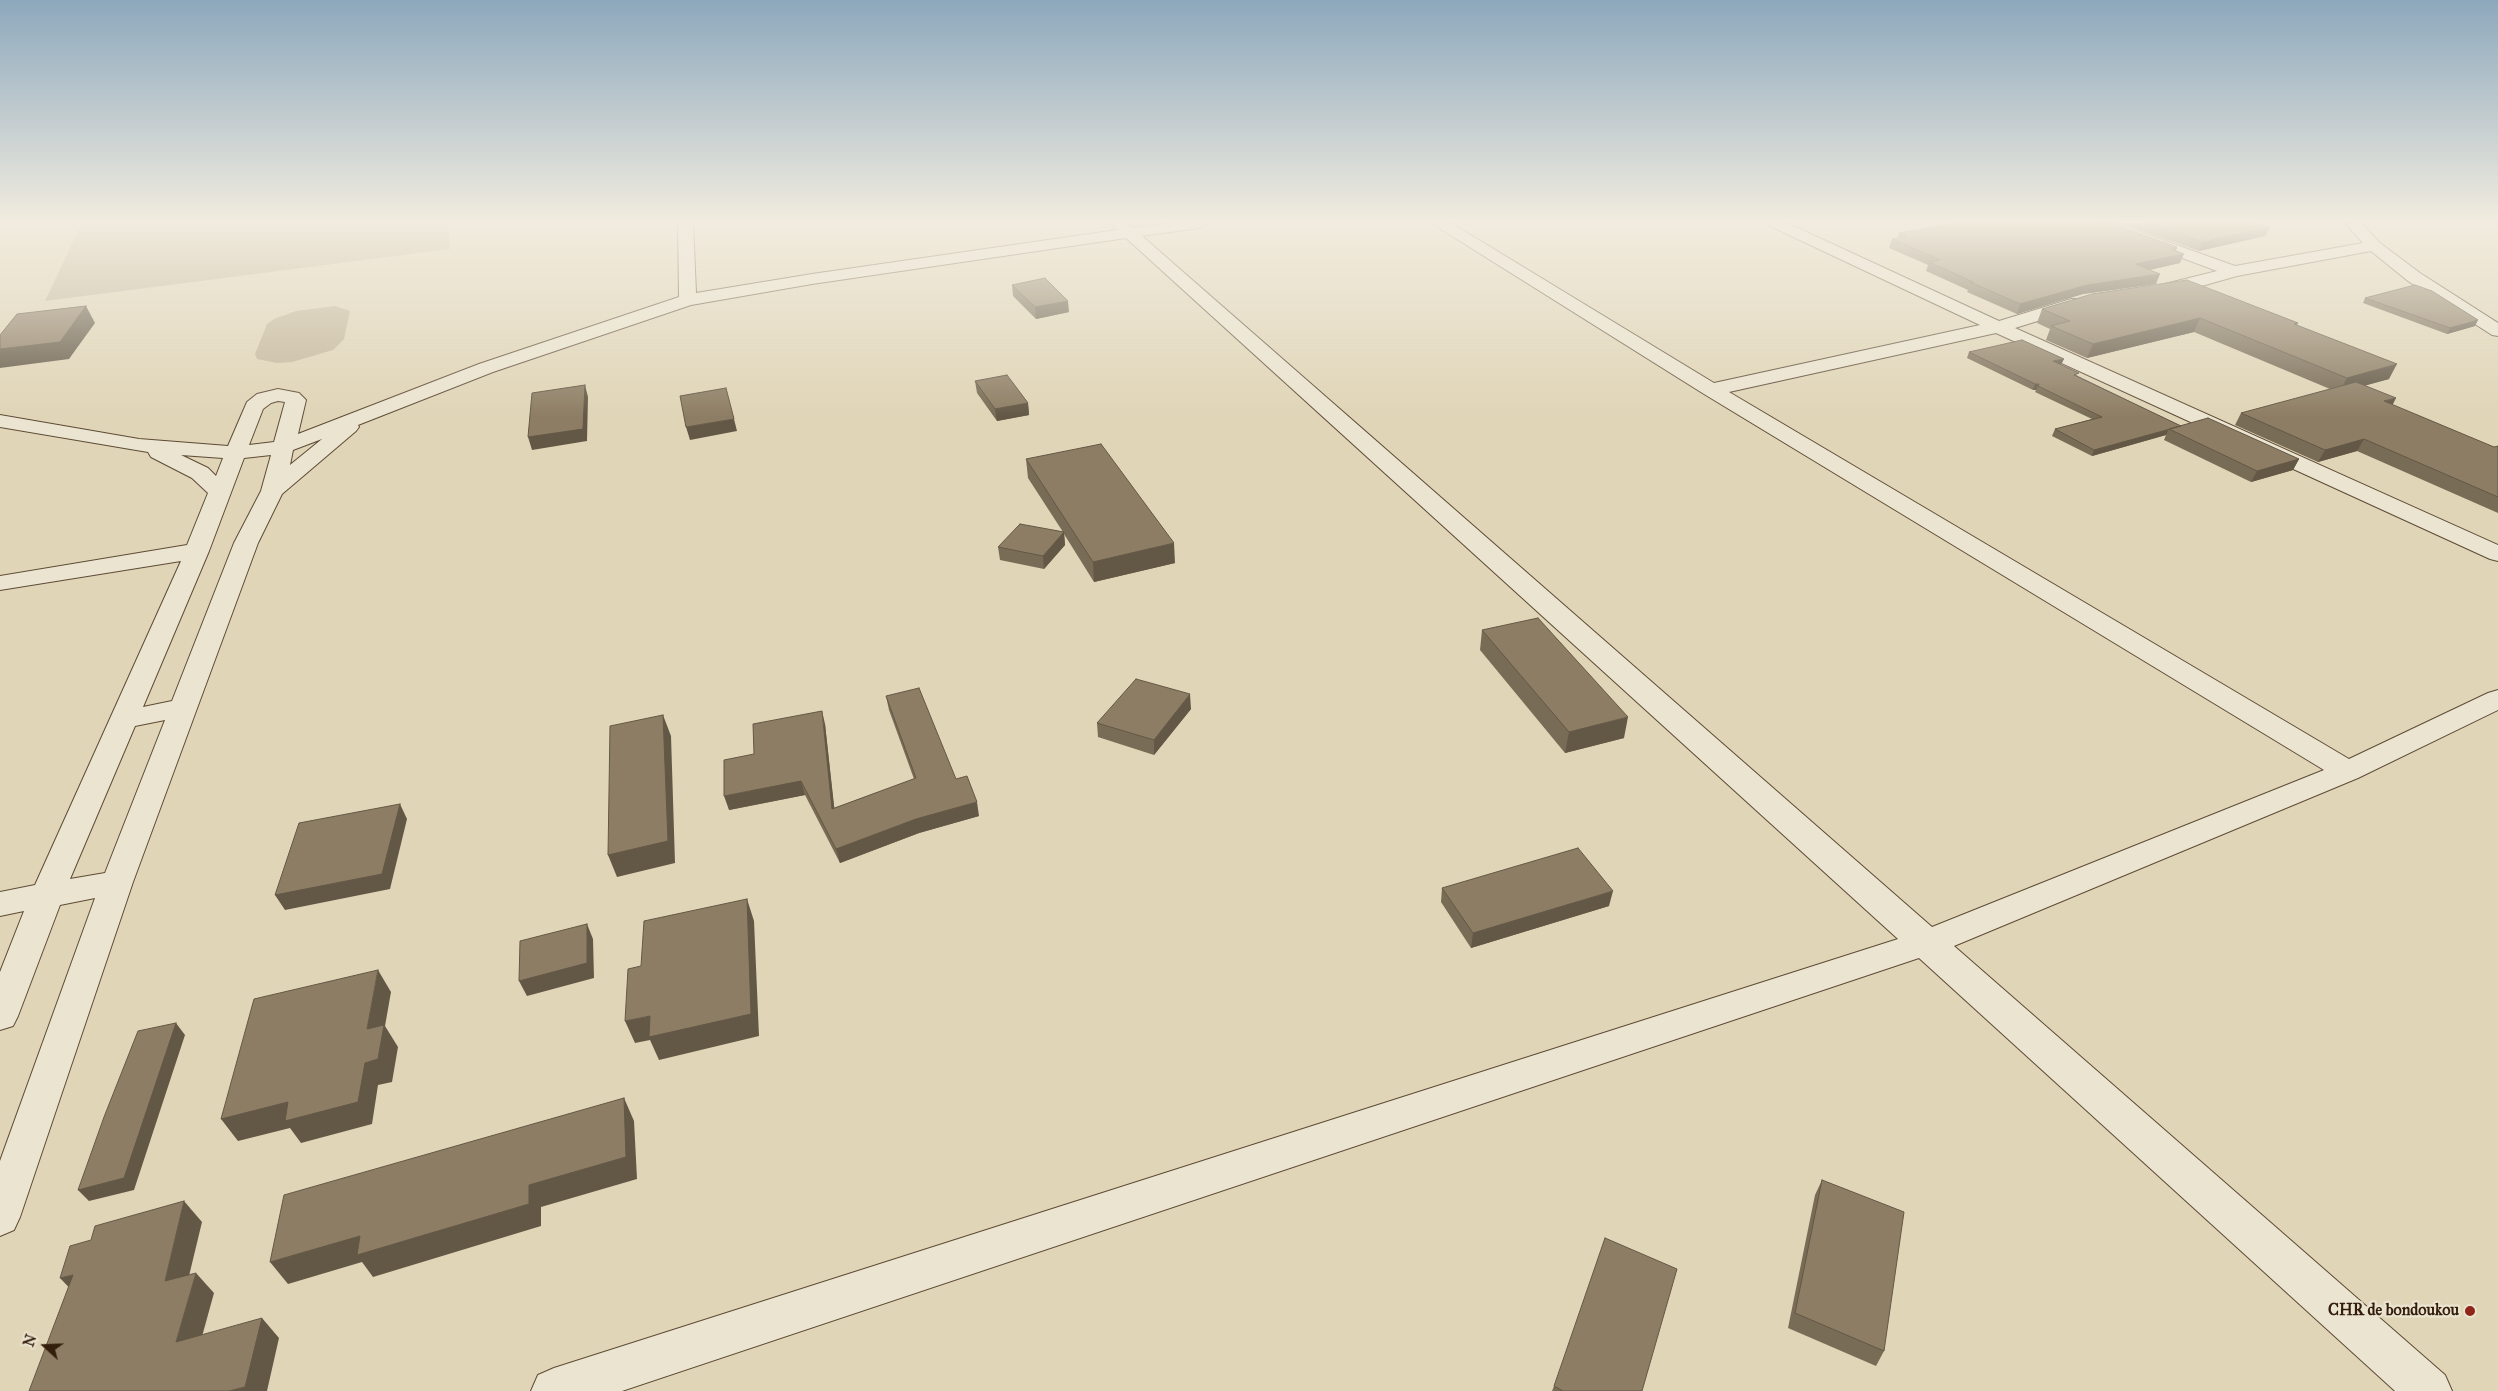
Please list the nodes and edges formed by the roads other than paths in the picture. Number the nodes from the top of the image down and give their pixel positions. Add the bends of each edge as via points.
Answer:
1 (688, 288) edge
2 (759, 288) edge
3 (1191, 288) edge
4 (1547, 288) edge
5 (1915, 288) edge
6 (2177, 288) edge
7 (2431, 288) edge
8 (2140, 293) edge
9 (688, 300) junction
10 (2093, 300) edge
11 (1998, 327) junction
12 (2498, 330) edge
13 (1711, 390) junction
14 (291, 416) junction
15 (361, 416) junction
16 (0, 421) edge
17 (248, 422) junction
18 (139, 445) junction
19 (282, 446) junction
20 (236, 453) junction
21 (272, 491) junction
22 (220, 494) junction
23 (198, 551) junction
24 (2498, 554) edge
25 (0, 583) edge
26 (2498, 699) edge
27 (184, 707) junction
28 (125, 719) junction
29 (2348, 771) junction
30 (117, 882) junction
31 (48, 893) junction
32 (0, 904) edge
33 (1926, 943) junction
34 (0, 1016) edge
35 (0, 1217) edge
36 (554, 1391) edge
37 (2429, 1391) edge

1 - 9 street
2 - 9 street
3 - 33 street
4 - 13 street
5 - 11 street
6 - 8 street
7 - 12 street
9 - 15 street via 486,368
10 - 11 street
11 - 13 street
11 - 24 street
13 - 29 street
14 - 15 street
14 - 17 street via 296,400 286,394 278,395 264,398 254,406
14 - 19 street
15 - 19 street
15 - 21 street
16 - 18 street
17 - 18 street via 205,437
17 - 20 street
18 - 20 street
18 - 22 street via 168,455 200,473
19 - 20 street
19 - 21 street
20 - 22 street
21 - 27 street via 246,543
22 - 23 street
23 - 25 street
23 - 28 street
26 - 29 street
27 - 28 street
27 - 30 street
28 - 31 street
29 - 33 street
30 - 31 street
30 - 35 street
31 - 32 street
31 - 34 street
33 - 36 street
33 - 37 street

